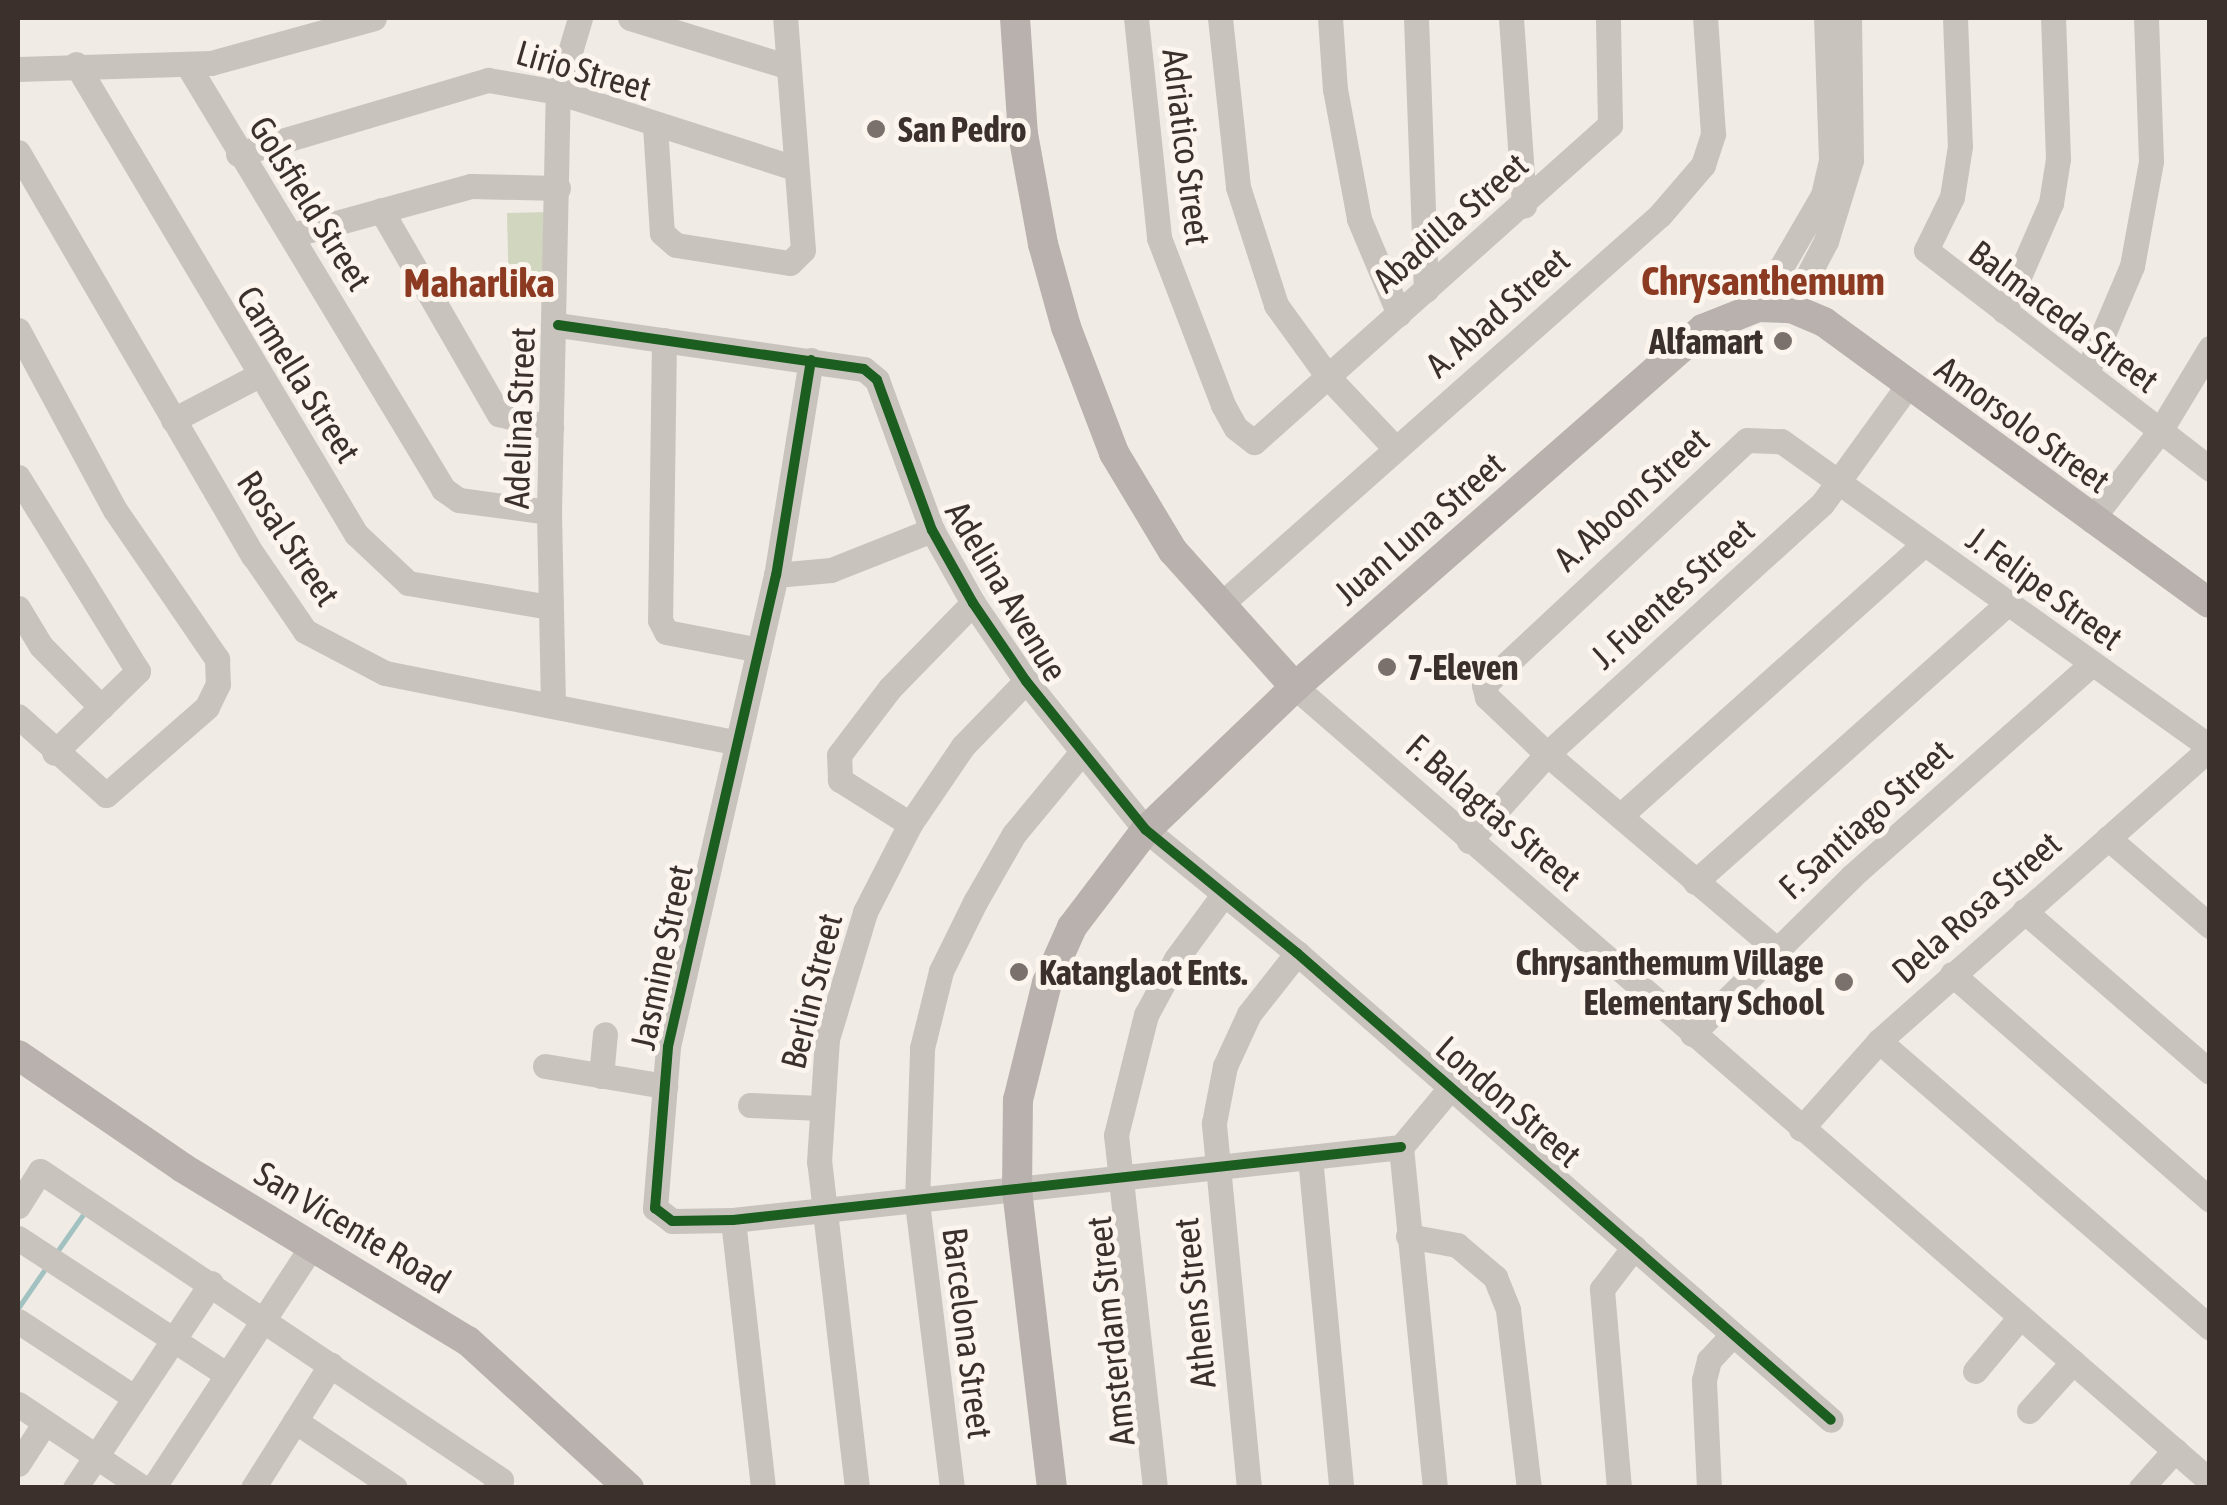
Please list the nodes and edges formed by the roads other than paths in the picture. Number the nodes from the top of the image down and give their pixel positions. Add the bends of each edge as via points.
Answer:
1 (374, 18) edge
2 (580, 18) edge
3 (630, 18) edge
4 (786, 18) edge
5 (1015, 18) edge
6 (1136, 18) edge
7 (1220, 18) edge
8 (1330, 18) edge
9 (1416, 18) edge
10 (1512, 18) edge
11 (1608, 18) edge
12 (1705, 18) edge
13 (1826, 18) edge
14 (1849, 18) edge
15 (1954, 18) edge
16 (2053, 18) edge
17 (2146, 18) edge
18 (687, 26) edge
19 (76, 64) junction
20 (187, 64) junction
21 (788, 67) junction
22 (18, 69) edge
23 (558, 92) junction
24 (655, 126) junction
25 (18, 152) edge
26 (238, 154) junction
27 (1841, 160) junction
28 (795, 168) junction
29 (558, 188) junction
30 (1524, 206) junction
31 (382, 210) junction
32 (292, 235) junction
33 (1426, 290) junction
34 (1758, 307) junction
35 (1792, 308) junction
36 (2004, 311) junction
37 (1399, 314) junction
38 (558, 325) junction
39 (18, 330) edge
40 (664, 340) junction
41 (2208, 355) edge
42 (811, 360) junction
43 (2087, 372) junction
44 (258, 376) junction
45 (1329, 378) junction
46 (1908, 385) junction
47 (172, 420) junction
48 (551, 428) junction
49 (2160, 431) junction
50 (1254, 442) joint
51 (1395, 448) junction
52 (2210, 469) edge
53 (18, 477) edge
54 (1841, 484) junction
55 (549, 512) junction
56 (2091, 520) junction
57 (932, 530) junction
58 (1924, 544) junction
59 (776, 575) junction
60 (973, 603) junction
61 (2210, 603) edge
62 (2007, 604) junction
63 (1219, 606) junction
64 (550, 607) junction
65 (18, 608) edge
66 (754, 649) junction
67 (2092, 664) junction
68 (1026, 681) junction
69 (1296, 687) junction
70 (553, 704) junction
71 (101, 707) junction
72 (18, 716) edge
73 (735, 742) junction
74 (2210, 748) edge
75 (54, 753) junction
76 (1081, 753) junction
77 (1547, 754) junction
78 (1620, 816) junction
79 (910, 824) junction
80 (1146, 830) junction
81 (2108, 838) junction
82 (1469, 841) junction
83 (1695, 882) junction
84 (1223, 895) junction
85 (2024, 912) junction
86 (2210, 926) edge
87 (1775, 948) junction
88 (1297, 953) junction
89 (1952, 974) junction
90 (605, 1034) dead end
91 (1692, 1034) junction
92 (1879, 1040) junction
93 (18, 1055) edge
94 (545, 1066) dead end
95 (2210, 1072) edge
96 (600, 1076) junction
97 (665, 1086) junction
98 (1451, 1087) junction
99 (750, 1106) dead end
100 (820, 1108) junction
101 (1801, 1129) junction
102 (1401, 1147) junction
103 (1310, 1157) junction
104 (1215, 1167) junction
105 (1121, 1178) junction
106 (1017, 1191) junction
107 (2210, 1200) edge
108 (917, 1202) junction
109 (18, 1206) edge
110 (824, 1212) junction
111 (733, 1220) junction
112 (1408, 1236) junction
113 (18, 1238) edge
114 (1634, 1247) junction
115 (318, 1249) junction
116 (211, 1282) junction
117 (2020, 1317) junction
118 (18, 1321) edge
119 (269, 1322) junction
120 (2210, 1328) edge
121 (1733, 1334) junction
122 (170, 1338) junction
123 (2073, 1362) junction
124 (331, 1364) junction
125 (1975, 1371) dead end
126 (226, 1374) junction
127 (132, 1396) junction
128 (18, 1404) edge
129 (2029, 1411) dead end
130 (1830, 1420) dead end
131 (295, 1421) junction
132 (44, 1424) junction
133 (2175, 1450) junction
134 (95, 1455) junction
135 (18, 1464) edge
136 (2210, 1481) edge
137 (258, 1485) edge
138 (75, 1488) edge
139 (144, 1488) edge
140 (152, 1488) edge
141 (170, 1488) edge
142 (395, 1488) edge
143 (495, 1488) edge
144 (629, 1488) edge
145 (764, 1488) edge
146 (857, 1488) edge
147 (952, 1488) edge
148 (1052, 1488) edge
149 (1155, 1488) edge
150 (1249, 1488) edge
151 (1342, 1488) edge
152 (1435, 1488) edge
153 (1529, 1488) edge
154 (1620, 1488) edge
155 (1710, 1488) edge
156 (2141, 1488) edge

1 - 20 street via 296,43
2 - 23 street, Adelina Street
3 - 18 street
4 - 21 street
5 - 63 main road, F. Balagtas Street via 1023,134 1066,327 1114,453 1156,526
6 - 50 street, Adriatico Street via 1159,238 1223,404 1236,428
7 - 45 street via 1238,187 1276,305
8 - 37 street via 1358,219
9 - 33 street
10 - 30 street
11 - 30 street, Abadilla Street via 1610,126
12 - 51 street, A. Abad Street via 1713,134 1703,165 1660,215
13 - 27 street
14 - 27 street
15 - 36 street, Balmaceda Street via 1960,146 1952,197 1926,250
16 - 36 street via 2058,160 2052,202
17 - 43 street via 2150,160 2132,266
18 - 21 street
19 - 20 street
19 - 22 street
19 - 44 street, Carmella Street
20 - 26 street, Golsfield Street
21 - 28 street
23 - 24 street, Lirio Street
23 - 26 street, Lirio Street via 488,80
23 - 29 street, Adelina Street
24 - 28 street, Lirio Street
24 - 28 street via 662,233 676,245 790,264 803,250
25 - 47 street, Rosal Street
26 - 32 street, Golsfield Street
27 - 34 street
27 - 35 street via 1826,241
29 - 31 street via 471,186
29 - 38 street, Adelina Street
30 - 33 street, Abadilla Street
31 - 32 street
31 - 48 street via 499,414
32 - 55 street, Golsfield Street via 443,488 459,500
33 - 37 street, Abadilla Street
34 - 35 main road, Juan Luna Street
34 - 69 main road, Juan Luna Street via 1703,330
35 - 46 main road, Amorsolo Street via 1855,342
36 - 43 street, Balmaceda Street
37 - 45 street, Abadilla Street
38 - 40 street, Adelina Avenue
38 - 48 street, Adelina Street
39 - 75 street via 116,510 217,659 218,684 207,707 118,791 96,791
40 - 42 street, Adelina Avenue
40 - 66 street via 660,620 666,632
41 - 49 street
42 - 57 street, Adelina Avenue via 864,369 876,380
42 - 59 street, Jasmine Street
43 - 49 street, Balmaceda Street
44 - 47 street
44 - 64 street, Carmella Street via 356,534 408,582
45 - 50 street, Abadilla Street
45 - 51 street
46 - 54 street, J. Fuentes Street
46 - 56 main road, Amorsolo Street
47 - 70 street, Rosal Street via 304,631 385,673
48 - 55 street, Adelina Street
49 - 52 street, Balmaceda Street
49 - 56 street
51 - 63 street, A. Abad Street
53 - 71 street via 134,659 134,682
54 - 58 street, J. Felipe Street
54 - 77 street, J. Fuentes Street
54 - 77 street, A. Aboon Street via 1781,441 1747,440 1484,685 1487,697
55 - 64 street, Adelina Street
56 - 61 main road, Amorsolo Street
57 - 59 street via 831,570
57 - 60 street, Adelina Avenue
58 - 62 street, J. Felipe Street
58 - 78 street
59 - 66 street, Jasmine Street
60 - 68 street, Adelina Avenue
60 - 79 street via 890,688 839,754 840,780
62 - 67 street, J. Felipe Street
62 - 83 street
63 - 69 main road, F. Balagtas Street
64 - 70 street, Adelina Street
65 - 71 street via 41,646
66 - 73 street, Jasmine Street
67 - 74 street, J. Felipe Street
67 - 87 street, F. Santiago Street
68 - 76 street, Adelina Avenue
68 - 79 street, Berlin Street via 963,746
69 - 80 main road, Juan Luna Street
69 - 82 street, F. Balagtas Street
70 - 73 street, Rosal Street
71 - 75 street
72 - 75 street
73 - 97 street, Jasmine Street
74 - 81 street, Dela Rosa Street
76 - 80 street, Adelina Avenue
76 - 108 street, Barcelona Street via 1014,834 942,971 917,1096
77 - 78 street
77 - 82 street, J. Fuentes Street
78 - 83 street
79 - 100 street, Berlin Street via 865,912 839,991
80 - 84 street, London Street
80 - 106 main road, Juan Luna Street via 1094,892 1046,983 1018,1100
81 - 85 street, Dela Rosa Street
81 - 86 street
82 - 91 street, F. Balagtas Street
83 - 87 street
84 - 88 street, London Street
84 - 105 street, Amsterdam Street via 1176,958 1130,1059 1116,1135
85 - 89 street, Dela Rosa Street
85 - 95 street
87 - 91 street, F. Santiago Street
88 - 98 street, London Street
88 - 104 street, Athens Street via 1249,1014 1225,1066 1214,1123
89 - 92 street, Dela Rosa Street
89 - 107 street
90 - 96 street
91 - 101 street, F. Balagtas Street
92 - 101 street, Dela Rosa Street
92 - 120 street
93 - 115 main road, San Vicente Road
94 - 96 street
96 - 97 street
97 - 111 street, Jasmine Street via 655,1208 672,1221
98 - 102 street
98 - 114 street, London Street
99 - 100 street
100 - 110 street, Berlin Street
101 - 117 street, F. Balagtas Street
102 - 103 street, Jasmine Street
102 - 112 street
103 - 104 street, Jasmine Street
103 - 151 street
104 - 105 street, Jasmine Street
104 - 150 street, Athens Street
105 - 106 street, Jasmine Street
105 - 149 street, Amsterdam Street
106 - 108 street, Jasmine Street
106 - 148 main road, Juan Luna Street
108 - 110 street, Jasmine Street
108 - 147 street, Barcelona Street
109 - 116 street via 40,1171
110 - 111 street, Jasmine Street
110 - 146 street, Berlin Street
111 - 145 street
112 - 152 street
112 - 153 street via 1457,1245 1495,1276 1508,1310
113 - 122 street
114 - 121 street, London Street
114 - 154 street via 1602,1289
115 - 119 street
115 - 144 main road, San Vicente Road via 468,1341
116 - 119 street
116 - 122 street
117 - 123 street, F. Balagtas Street
117 - 125 street
118 - 127 street
119 - 124 street
119 - 126 street
119 - 141 street
121 - 130 street, London Street
121 - 155 street via 1709,1360 1704,1380
122 - 126 street
122 - 127 street
123 - 129 street
123 - 133 street, F. Balagtas Street
124 - 131 street
124 - 143 street via 501,1480
126 - 140 street
127 - 134 street
128 - 132 street
131 - 137 street
131 - 142 street
132 - 134 street
132 - 135 street
133 - 136 street, F. Balagtas Street
133 - 156 street
134 - 138 street
134 - 139 street

